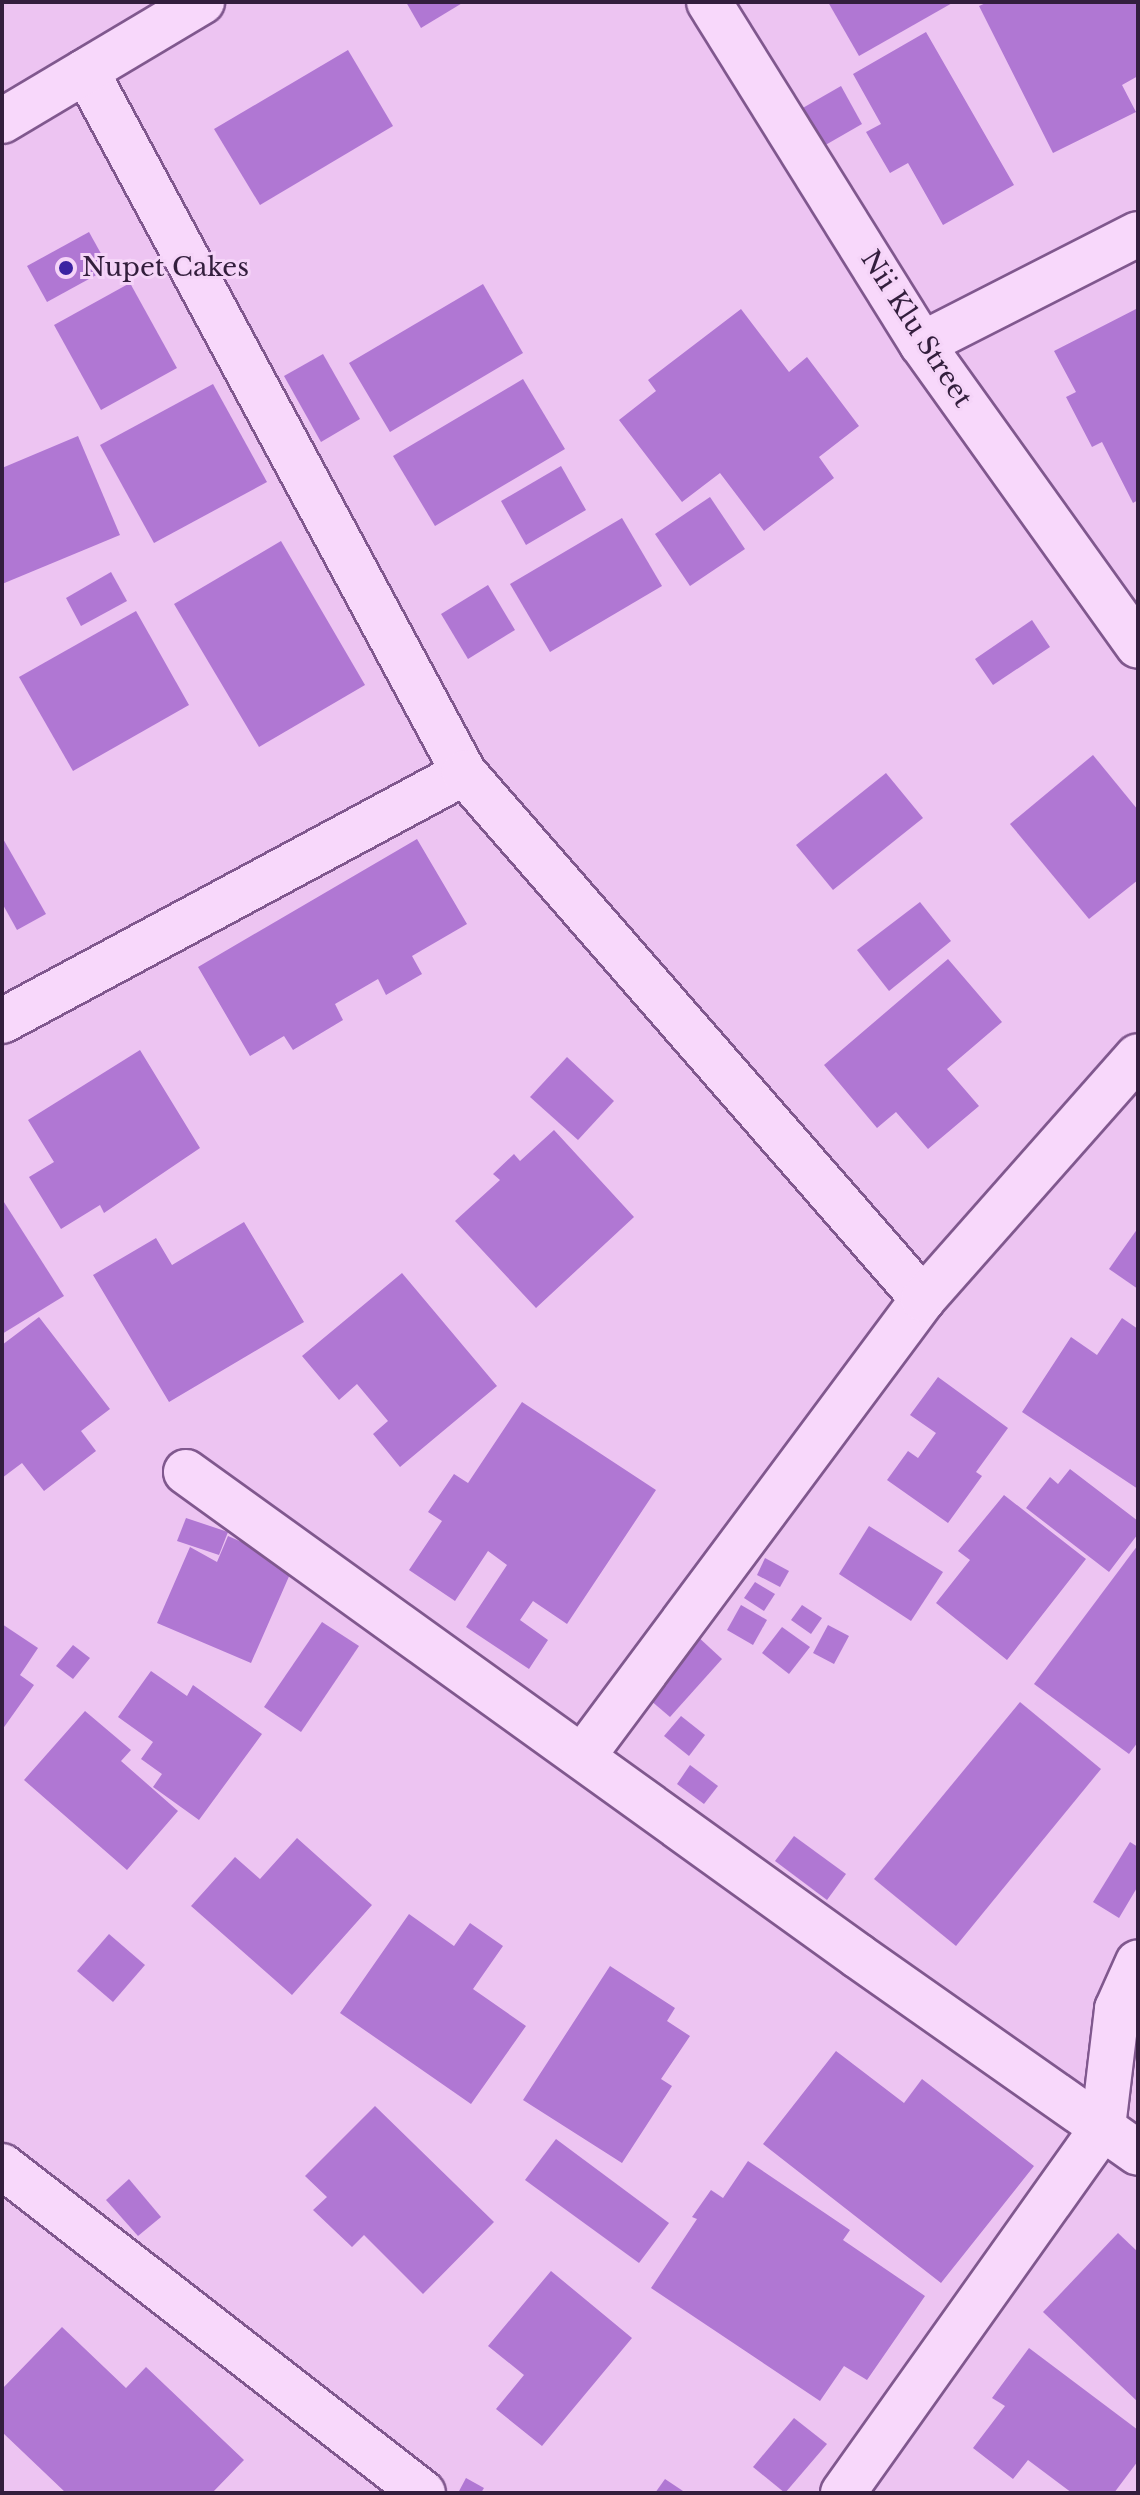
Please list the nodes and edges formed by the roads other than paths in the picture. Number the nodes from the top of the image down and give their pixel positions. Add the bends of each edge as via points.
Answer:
1 (202, 2) edge
2 (709, 2) edge
3 (86, 71) junction
4 (2, 121) edge
5 (1138, 234) edge
6 (922, 344) junction
7 (1138, 646) edge
8 (464, 773) junction
9 (2, 1021) edge
10 (1138, 1056) edge
11 (923, 1299) junction
12 (186, 1472) dead end
13 (583, 1756) junction
14 (1138, 1962) edge
15 (1103, 2127) junction
16 (1138, 2153) edge
17 (2, 2166) edge
18 (423, 2493) edge
19 (843, 2493) edge

1 - 3 street
2 - 6 street, Nii Klu Street
3 - 4 street
3 - 8 street
5 - 6 street
6 - 7 street, Nii Klu Street
8 - 9 street
8 - 11 street
10 - 11 street
11 - 13 street
12 - 13 street
13 - 15 street
14 - 15 street via 1117,2009
15 - 16 street
15 - 19 street
17 - 18 street

